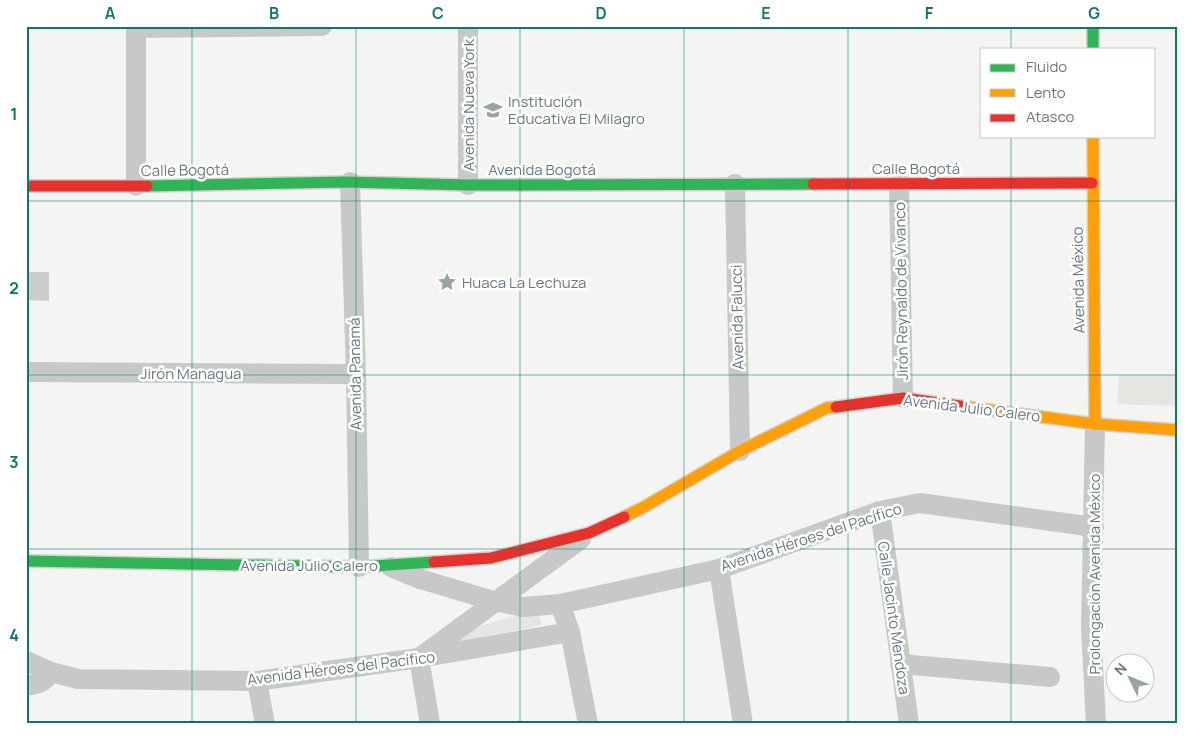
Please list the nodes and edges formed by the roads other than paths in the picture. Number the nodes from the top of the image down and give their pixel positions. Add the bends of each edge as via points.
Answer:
1 (322, 26) edge
2 (468, 26) edge
3 (1093, 26) edge
4 (136, 27) edge
5 (1093, 48) edge
6 (1092, 138) edge
7 (348, 182) junction
8 (899, 183) junction
9 (1092, 183) junction
10 (737, 184) junction
11 (468, 185) junction
12 (26, 186) edge
13 (136, 186) junction
14 (26, 372) edge
15 (356, 374) junction
16 (903, 398) junction
17 (1095, 424) junction
18 (1177, 430) edge
19 (740, 451) junction
20 (880, 511) junction
21 (1094, 526) junction
22 (589, 533) junction
23 (26, 560) edge
24 (388, 566) junction
25 (359, 567) junction
26 (719, 569) junction
27 (494, 601) junction
28 (560, 604) junction
29 (570, 632) junction
30 (418, 658) junction
31 (26, 661) edge
32 (900, 664) junction
33 (51, 672) junction
34 (1050, 677) dead end
35 (256, 681) junction
36 (26, 686) edge
37 (265, 724) edge
38 (430, 724) edge
39 (588, 724) edge
40 (743, 724) edge
41 (909, 724) edge
42 (1096, 724) edge

1 - 4 street
2 - 11 street, Avenida Nueva York
3 - 5 street
4 - 13 street
6 - 9 street, Avenida México
7 - 11 street, Avenida Bogotá
7 - 13 street, Calle Bogotá
7 - 15 street, Avenida Panamá
8 - 9 street, Calle Bogotá
8 - 10 street, Calle Bogotá
8 - 16 street, Jirón Reynaldo de Vivanco
9 - 17 street, Avenida México
10 - 11 street, Avenida Bogotá
10 - 19 street, Avenida Falucci
12 - 13 street, Calle Bogotá
14 - 15 street, Jirón Managua
15 - 25 street, Avenida Panamá
16 - 17 street, Avenida Julio Calero
16 - 19 street, Avenida Julio Calero via 827,408
17 - 18 street, Avenida Julio Calero
17 - 21 street, Prolongación Avenida México
19 - 22 street, Avenida Julio Calero via 644,507
20 - 21 street, Avenida Héroes del Pacífico via 920,503
20 - 26 street, Avenida Héroes del Pacífico
20 - 32 street, Calle Jacinto Mendoza
21 - 42 street, Prolongación Avenida México via 1091,627
22 - 24 street, Avenida Julio Calero via 491,558
22 - 27 street, Avenida Julio Calero
23 - 25 street, Avenida Julio Calero
24 - 25 street, Avenida Julio Calero
24 - 27 street, Avenida Héroes del Pacífico
26 - 28 street, Avenida Héroes del Pacífico
26 - 40 street
27 - 28 street, Avenida Héroes del Pacífico via 523,607
27 - 30 street, Avenida Julio Calero
28 - 29 street
29 - 30 street, Avenida Héroes del Pacífico
29 - 39 street
30 - 35 street, Avenida Héroes del Pacífico
30 - 38 street
31 - 33 street, Avenida Héroes del Pacífico
32 - 34 street
32 - 41 street, Calle Jacinto Mendoza
33 - 35 street, Avenida Héroes del Pacífico via 78,679
33 - 36 street via 44,681
35 - 37 street

